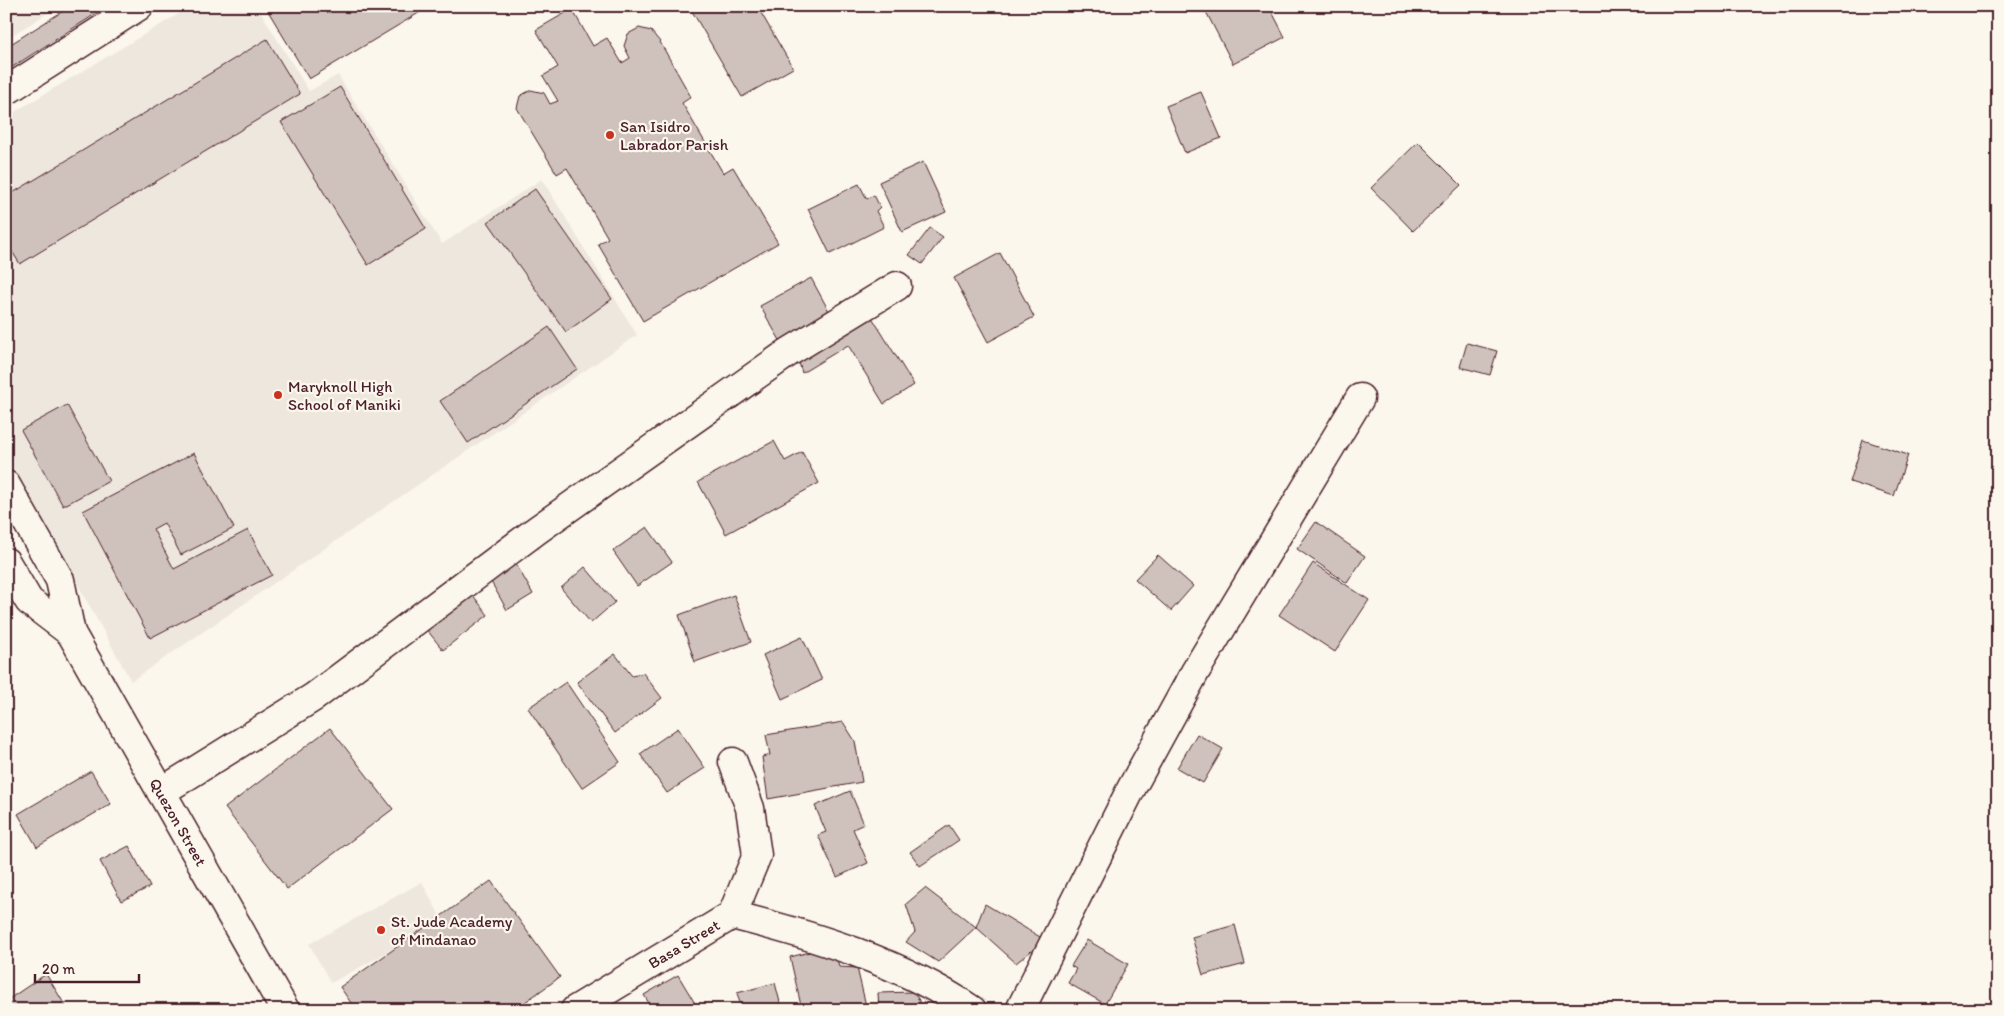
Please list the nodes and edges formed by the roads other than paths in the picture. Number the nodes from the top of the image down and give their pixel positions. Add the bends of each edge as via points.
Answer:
1 (139, 6) edge
2 (6, 91) edge
3 (897, 286) dead end
4 (1360, 398) dead end
5 (6, 485) edge
6 (6, 562) edge
7 (71, 633) junction
8 (733, 762) dead end
9 (161, 792) junction
10 (732, 916) junction
11 (285, 1010) edge
12 (575, 1010) edge
13 (972, 1010) edge
14 (1020, 1010) edge

1 - 2 main road
3 - 9 main road via 781,358 537,530 314,697
4 - 14 main road via 1195,672 1131,789
5 - 7 main road, Quezon Street via 60,580
6 - 7 main road, Quezon Street via 29,600
7 - 9 main road, Quezon Street
8 - 10 main road, Basa Street via 750,808 757,855
9 - 11 main road, Quezon Street
10 - 12 main road, Basa Street
10 - 13 main road via 857,951

